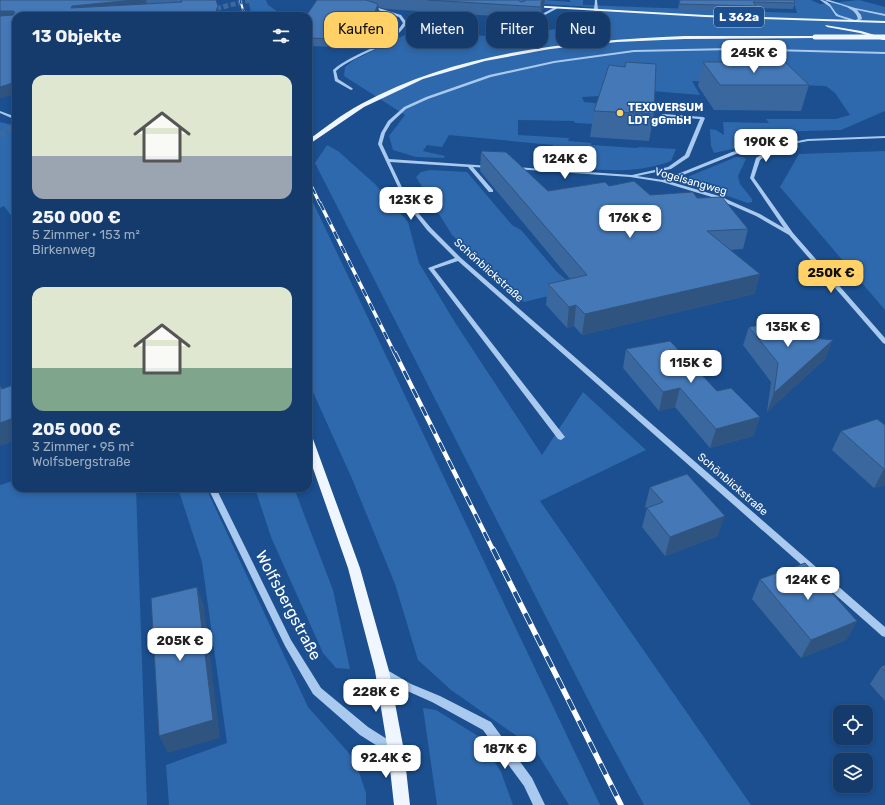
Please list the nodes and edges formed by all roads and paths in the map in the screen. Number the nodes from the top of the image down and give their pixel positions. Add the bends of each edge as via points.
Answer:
1 (596, 0) edge
2 (821, 0) edge
3 (826, 0) edge
4 (365, 4) edge
5 (527, 6) edge
6 (556, 8) junction
7 (854, 9) junction
8 (596, 10) junction
9 (548, 12) tunnel mouth
10 (885, 15) edge
11 (774, 19) junction
12 (855, 21) junction
13 (885, 22) edge
14 (868, 27) dead end
15 (874, 30) dead end
16 (861, 32) junction
17 (878, 36) junction
18 (885, 38) edge
19 (885, 53) edge
20 (351, 89) dead end
21 (0, 112) edge
22 (663, 115) dead end
23 (12, 117) edge
24 (885, 136) edge
25 (312, 139) edge
26 (776, 146) junction
27 (388, 160) junction
28 (469, 165) junction
29 (492, 167) edge
30 (507, 168) edge
31 (630, 176) junction
32 (663, 181) junction
33 (491, 191) dead end
34 (791, 234) junction
35 (459, 259) junction
36 (885, 342) edge
37 (561, 437) dead end
38 (312, 450) edge
39 (214, 492) edge
40 (885, 633) edge
41 (382, 671) junction
42 (396, 751) junction
43 (402, 805) edge
44 (539, 805) edge

1 - 8 street
2 - 12 street via 831,6 837,15
3 - 7 street
4 - 20 street via 400,16 405,23 402,30 387,41 341,63 334,72 336,80
5 - 6 main road, L 362a
6 - 8 main road, L 362a
6 - 9 street
7 - 10 street
7 - 12 street via 860,18
8 - 11 main road, L 362a
11 - 12 main road, L 362a
11 - 16 main road
12 - 13 main road, L 362a
12 - 14 main road
12 - 16 main road via 855,26
15 - 17 main road
16 - 17 main road
17 - 18 main road
18 - 25 main road, bridge via 656,39 604,41 529,51 434,74 381,95 325,128
19 - 27 street, Schönblickstraße via 732,49 634,51 547,63 490,76 405,108 388,122 383,133 380,144
21 - 23 street
22 - 31 street via 703,118 687,156 669,168
24 - 26 street via 808,140
26 - 32 street via 757,147 734,153
26 - 34 street via 758,159 752,178
27 - 28 street
27 - 35 street, Schönblickstraße via 407,202
28 - 29 street
28 - 33 street
30 - 31 street, Vogelsangweg
31 - 32 street, Vogelsangweg
32 - 34 street, Vogelsangweg via 717,197 758,214
34 - 36 street
35 - 37 street via 431,268
35 - 40 street, Schönblickstraße
38 - 41 main road via 354,568
39 - 42 street, Wolfsbergstraße via 288,643 317,691 364,731
41 - 42 main road
41 - 44 street via 408,687 487,726 528,782
42 - 43 main road

